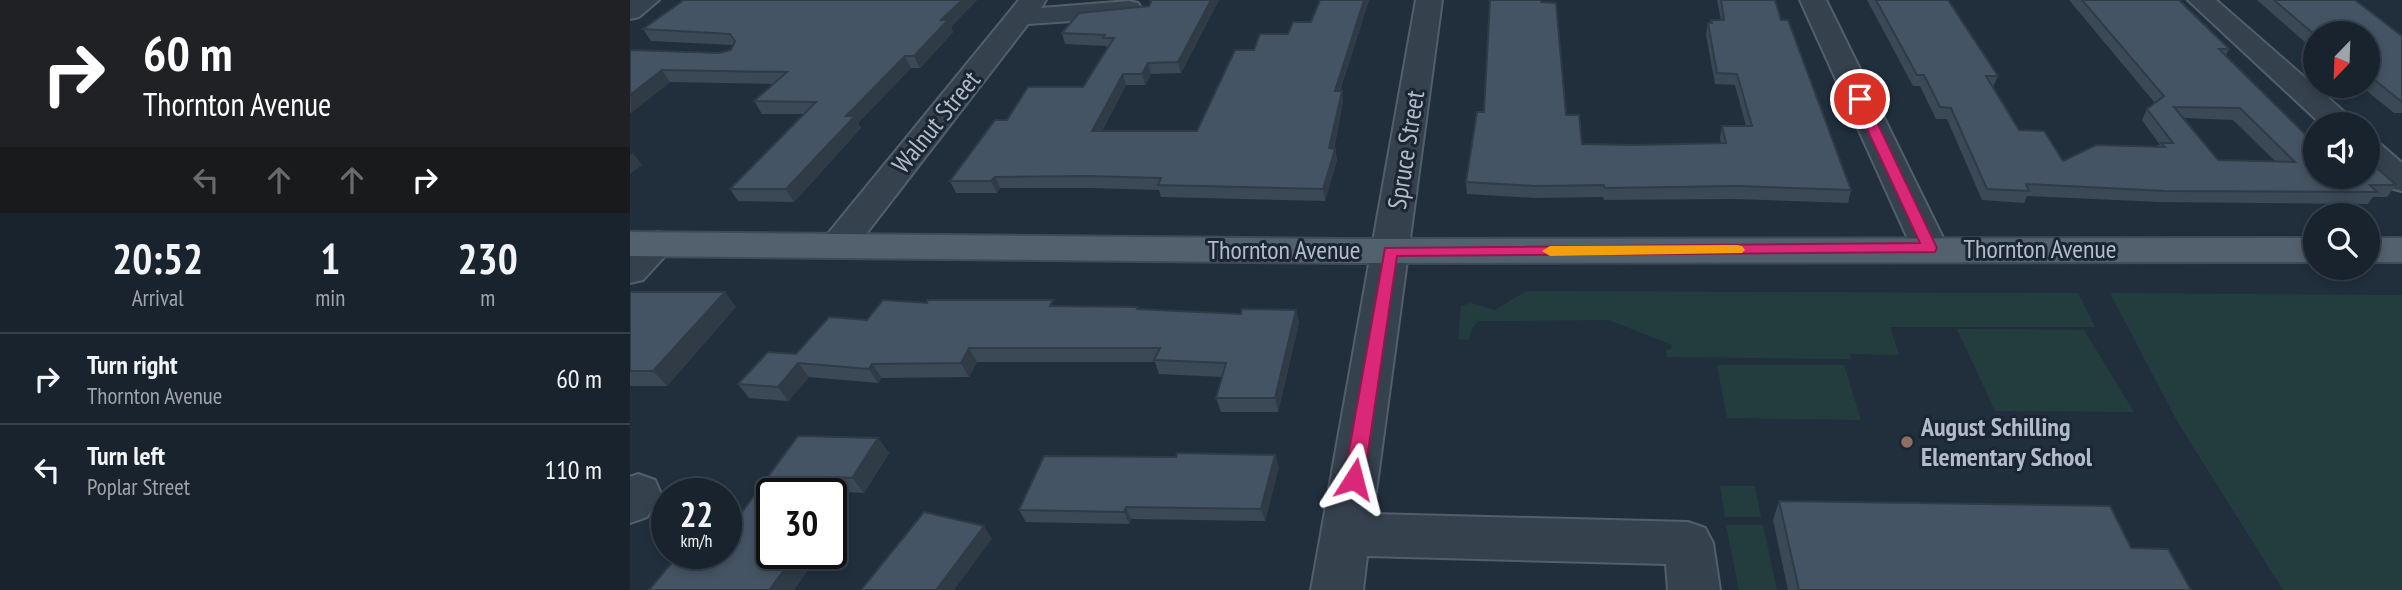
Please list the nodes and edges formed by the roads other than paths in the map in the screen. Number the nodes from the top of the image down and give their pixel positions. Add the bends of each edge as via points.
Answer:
1 (646, 0) edge
2 (1429, 0) edge
3 (1813, 0) edge
4 (2201, 0) edge
5 (1027, 8) edge
6 (1141, 9) edge
7 (630, 11) edge
8 (2326, 112) edge
9 (2380, 161) edge
10 (2402, 181) edge
11 (644, 244) edge
12 (839, 244) junction
13 (1930, 248) junction
14 (2303, 250) edge
15 (2380, 250) edge
16 (2402, 250) edge
17 (1390, 251) junction
18 (630, 271) edge
19 (1345, 534) junction
20 (1337, 590) edge
21 (1694, 590) edge

1 - 7 street
2 - 17 street, Spruce Street
3 - 13 street
4 - 8 street
5 - 6 street
5 - 12 street, Walnut Street
9 - 10 street
11 - 12 main road, Thornton Avenue
11 - 18 street
12 - 17 main road, Thornton Avenue
13 - 14 main road, Thornton Avenue
13 - 17 main road, Thornton Avenue
15 - 16 main road
17 - 19 street, Spruce Street
19 - 20 street, Spruce Street
19 - 21 street via 1688,543

